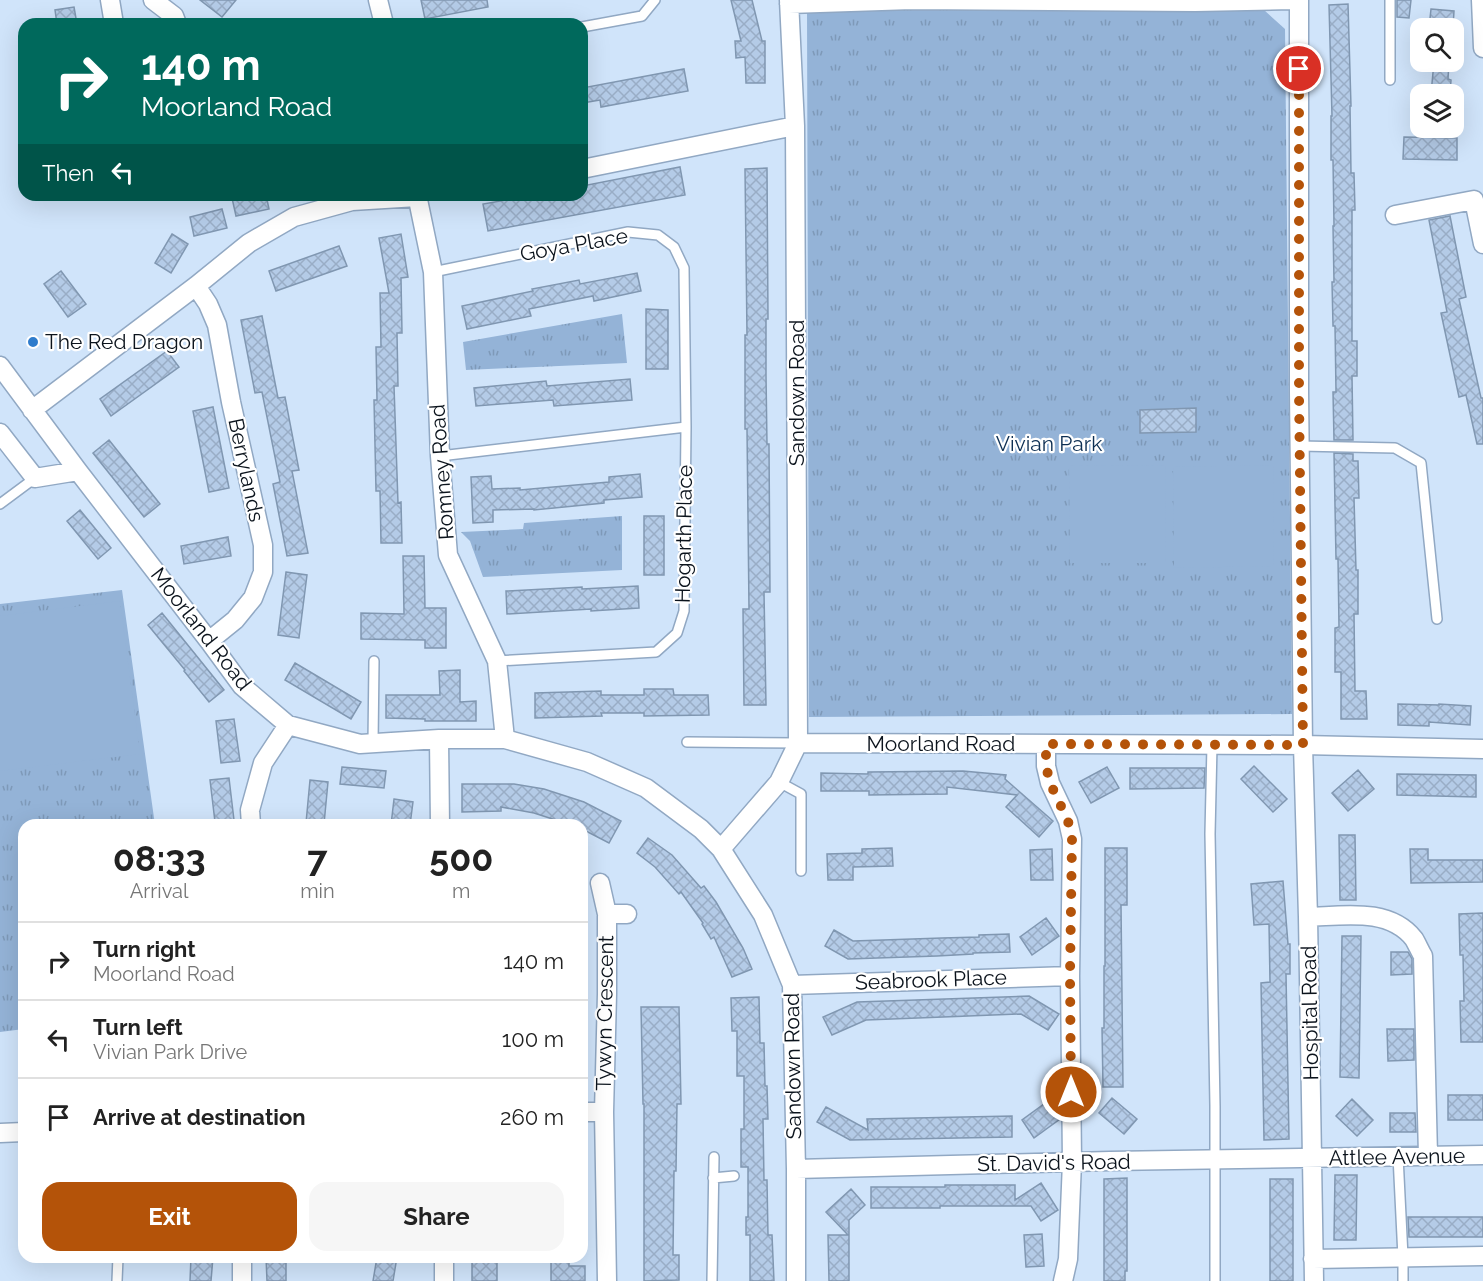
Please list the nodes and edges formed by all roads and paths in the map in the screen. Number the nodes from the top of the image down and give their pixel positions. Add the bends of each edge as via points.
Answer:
1 (110, 0) edge
2 (153, 0) edge
3 (378, 0) edge
4 (655, 0) edge
5 (1292, 0) edge
6 (1299, 0) edge
7 (1389, 0) edge
8 (789, 2) edge
9 (1482, 7) edge
10 (113, 18) edge
11 (175, 18) edge
12 (382, 18) edge
13 (588, 26) edge
14 (1483, 48) edge
15 (1390, 80) dead end
16 (795, 126) junction
17 (588, 168) edge
18 (352, 201) edge
19 (418, 201) edge
20 (1395, 215) dead end
21 (1483, 244) edge
22 (433, 272) junction
23 (196, 286) junction
24 (0, 366) edge
25 (32, 410) junction
26 (686, 427) junction
27 (0, 433) edge
28 (1300, 446) junction
29 (440, 456) junction
30 (78, 471) junction
31 (35, 478) junction
32 (0, 504) edge
33 (1437, 619) dead end
34 (209, 641) junction
35 (497, 661) junction
36 (374, 662) dead end
37 (288, 725) junction
38 (439, 739) junction
39 (505, 739) junction
40 (687, 742) dead end
41 (372, 743) junction
42 (798, 743) junction
43 (1046, 744) junction
44 (1212, 745) junction
45 (1303, 745) junction
46 (1483, 749) edge
47 (779, 782) junction
48 (251, 819) edge
49 (440, 819) edge
50 (721, 849) junction
51 (801, 871) dead end
52 (600, 884) dead end
53 (607, 914) junction
54 (627, 914) dead end
55 (1308, 917) junction
56 (1070, 975) junction
57 (792, 985) junction
58 (588, 1112) edge
59 (603, 1112) junction
60 (18, 1132) edge
61 (0, 1133) edge
62 (1428, 1155) junction
63 (1483, 1155) edge
64 (1398, 1156) junction
65 (714, 1158) dead end
66 (1312, 1158) junction
67 (1215, 1160) junction
68 (1072, 1162) junction
69 (796, 1169) junction
70 (734, 1176) dead end
71 (713, 1178) junction
72 (1483, 1256) edge
73 (1403, 1257) junction
74 (1313, 1259) junction
75 (118, 1263) edge
76 (242, 1263) edge
77 (444, 1263) edge
78 (117, 1281) edge
79 (242, 1281) edge
80 (444, 1281) edge
81 (607, 1281) edge
82 (712, 1281) edge
83 (796, 1281) edge
84 (1064, 1281) edge
85 (1215, 1281) edge
86 (1314, 1281) edge
87 (1403, 1281) edge

1 - 10 street
2 - 11 street
3 - 12 street
4 - 13 lane via 642,16
5 - 8 street
6 - 28 street, Hospital Road
7 - 15 lane
8 - 16 street, Sandown Road
9 - 14 street
16 - 17 street
16 - 42 street, Sandown Road
18 - 23 street via 294,217 249,243
19 - 22 street, Romney Road
20 - 21 street via 1474,200
22 - 26 lane, Goya Place via 628,232 658,235 674,247 684,268
22 - 29 street, Romney Road
23 - 25 street
23 - 34 street, Berrylands via 217,325 262,545 263,572 252,598 235,620
24 - 25 street, Moorland Road
25 - 30 street, Moorland Road
26 - 29 lane
26 - 35 lane, Hogarth Place via 684,611 677,633 656,652
27 - 31 street
28 - 33 lane via 1395,448 1421,463
28 - 45 street, Hospital Road
29 - 35 street, Romney Road via 448,555
30 - 31 street
30 - 34 street, Moorland Road
31 - 32 lane
34 - 37 street, Moorland Road via 242,686
35 - 39 street, Romney Road
36 - 41 lane
37 - 41 street, Moorland Road via 360,744
37 - 48 street via 262,763
38 - 39 street, Moorland Road
38 - 41 street, Moorland Road
38 - 49 street
39 - 50 street, Moorland Road via 587,762 646,788
40 - 42 lane, Moorland Road
42 - 43 street, Moorland Road
42 - 47 street, Sandown Road
43 - 44 street, Moorland Road
43 - 56 street via 1050,783 1072,839
44 - 45 street, Moorland Road
44 - 67 lane
45 - 46 street, Moorland Road
45 - 55 street, Hospital Road
47 - 50 street, Sandown Road
47 - 51 lane via 801,794
50 - 57 street, Sandown Road via 763,915
52 - 53 street, Tywyn Crescent
53 - 54 street, Tywyn Crescent
53 - 59 street, Tywyn Crescent
55 - 62 street via 1372,915 1397,925 1414,939 1423,956
55 - 66 street, Hospital Road
56 - 57 street, Seabrook Place
56 - 68 street
57 - 69 street, Sandown Road
58 - 59 street, Tywyn Crescent
59 - 81 street, Tywyn Crescent
60 - 61 street
62 - 63 street, Attlee Avenue
62 - 64 street, Attlee Avenue
64 - 66 street, Attlee Avenue
64 - 73 lane
65 - 71 lane
66 - 67 street, St. David's Road
66 - 74 street, Hospital Road
67 - 68 street, St. David's Road
67 - 85 lane
68 - 69 street, St. David's Road
68 - 84 street
69 - 83 street, Sandown Road
70 - 71 lane
71 - 82 lane
72 - 73 street
73 - 74 street
73 - 87 lane
74 - 86 street, Hospital Road
75 - 78 lane
76 - 79 street
77 - 80 street

